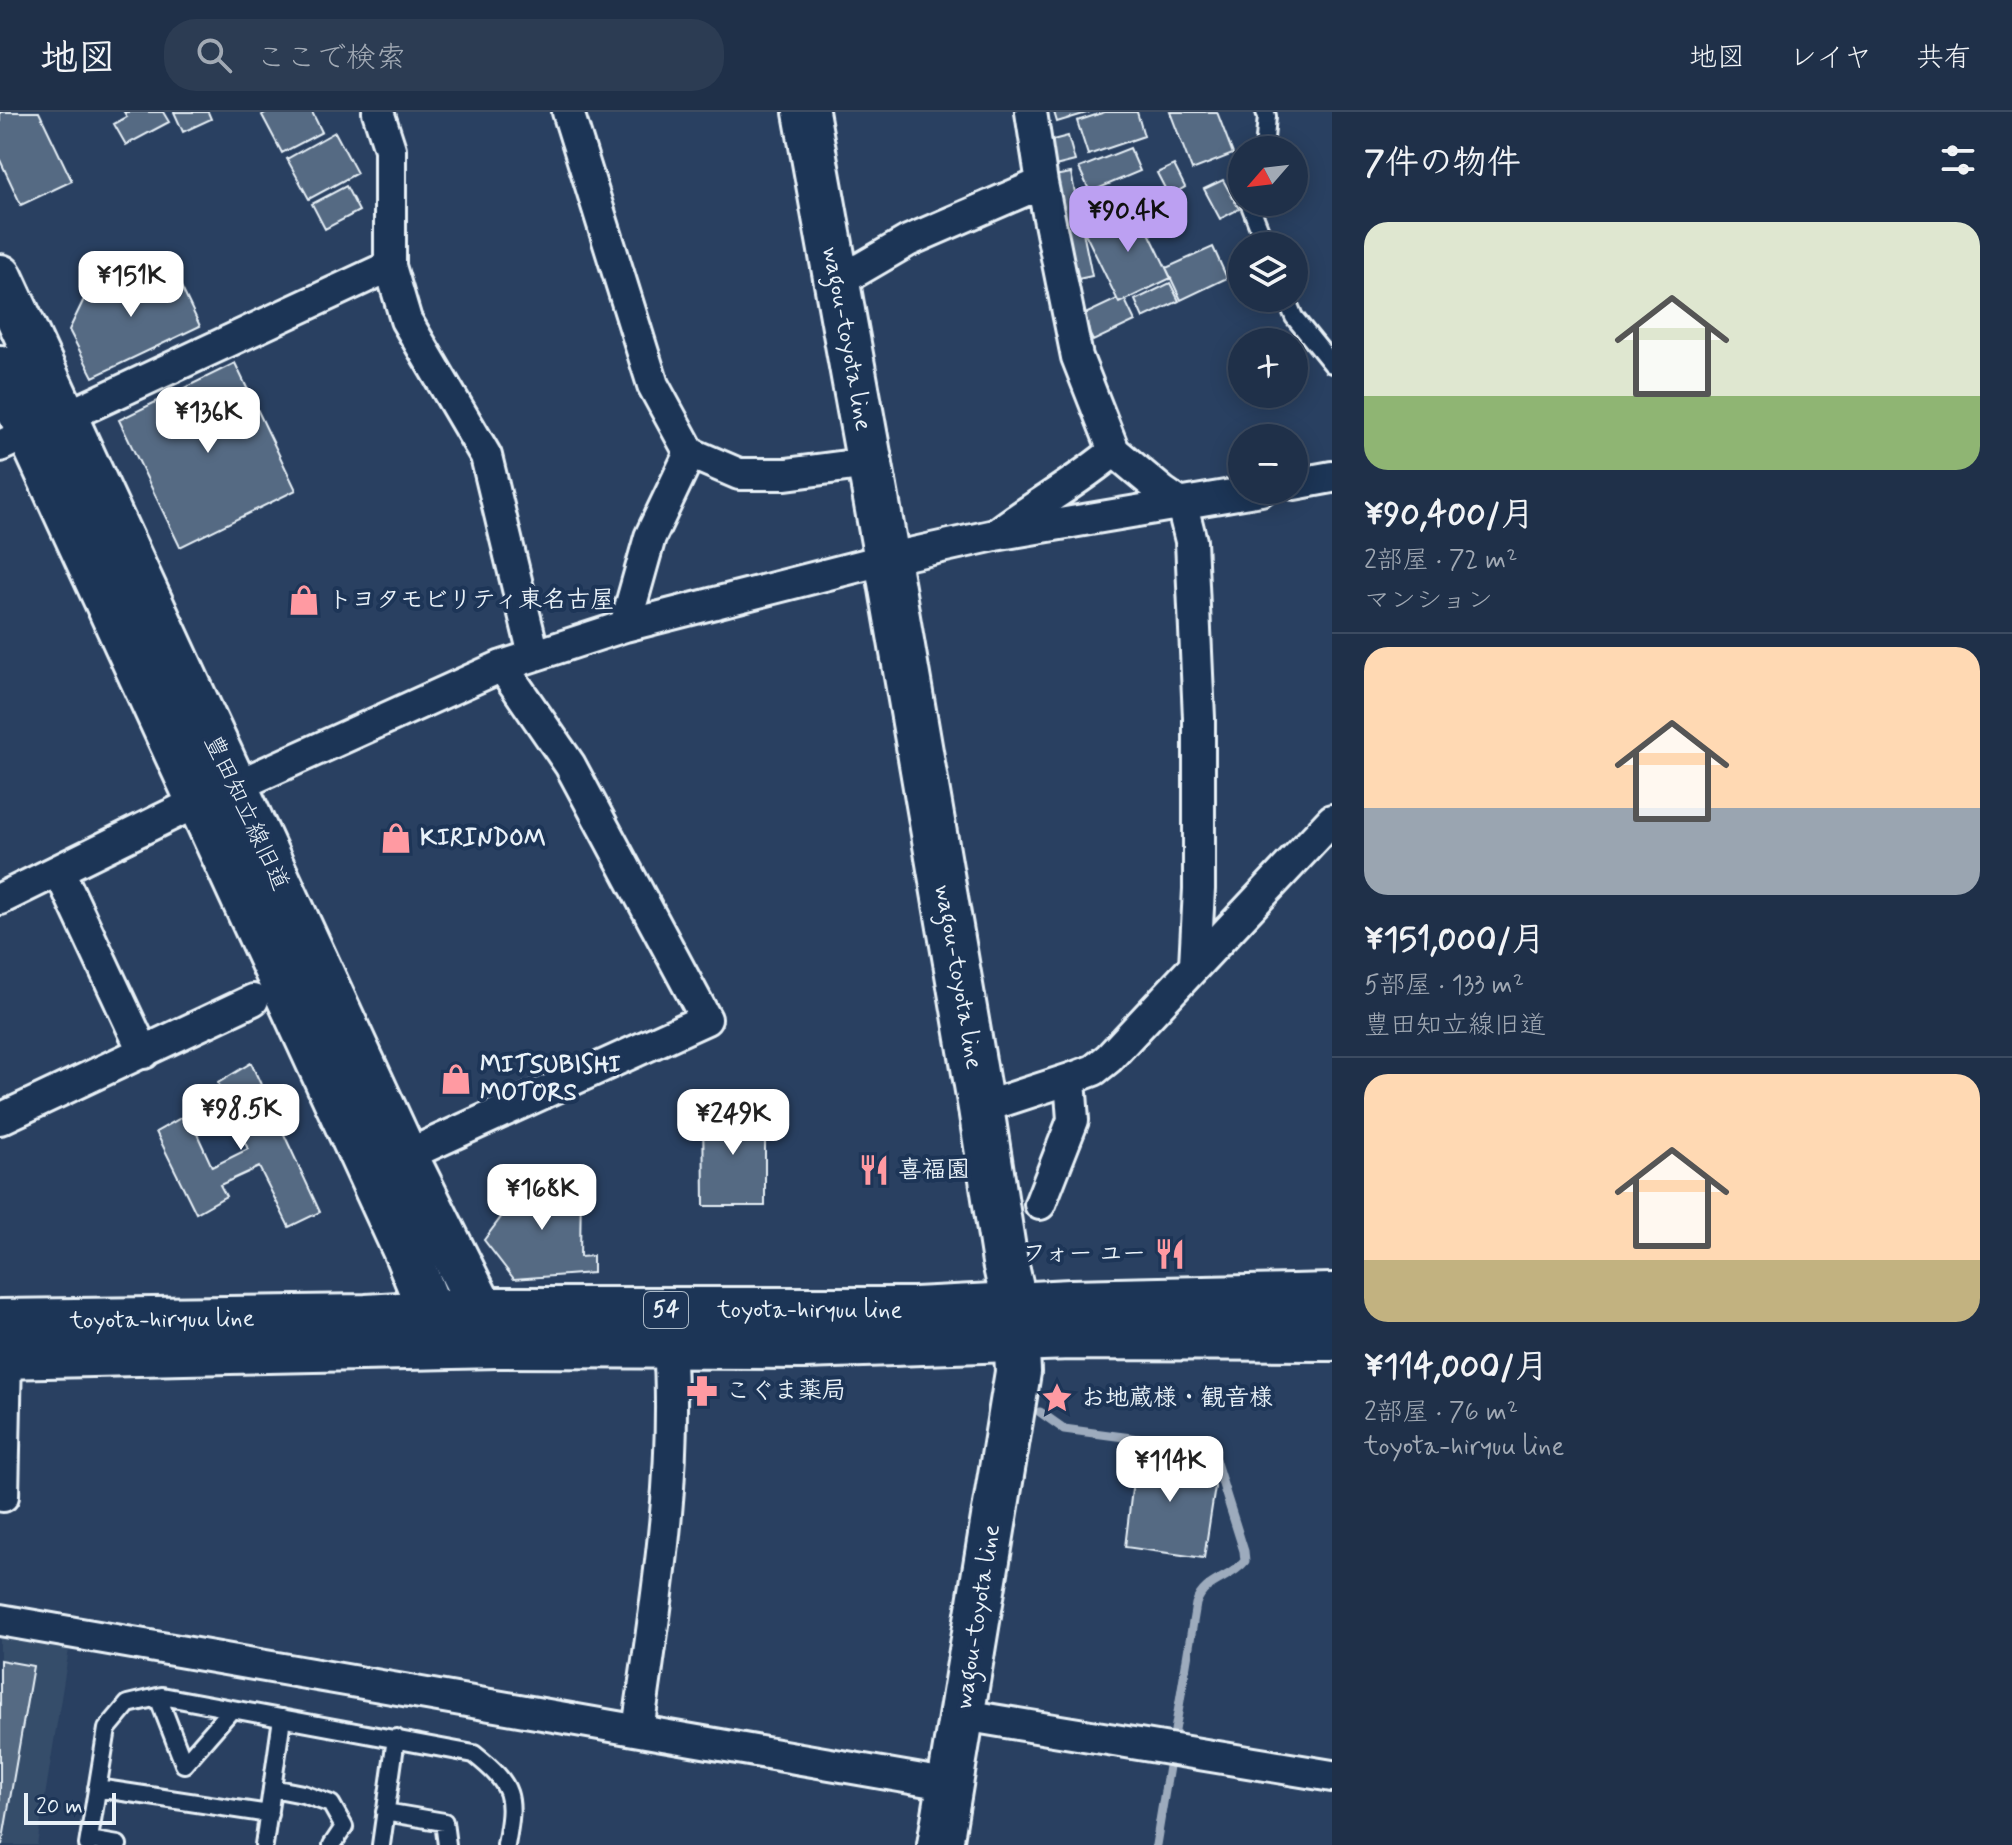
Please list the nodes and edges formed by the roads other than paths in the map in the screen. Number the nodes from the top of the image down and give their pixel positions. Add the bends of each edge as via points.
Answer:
1 (378, 112) edge
2 (568, 112) edge
3 (806, 112) edge
4 (1031, 112) edge
5 (1265, 112) edge
6 (1265, 136) edge
7 (1042, 183) junction
8 (390, 266) junction
9 (0, 277) edge
10 (836, 283) junction
11 (1292, 312) edge
12 (1332, 364) edge
13 (0, 368) edge
14 (31, 432) edge
15 (1114, 451) junction
16 (690, 453) junction
17 (869, 463) junction
18 (1332, 477) edge
19 (1308, 481) edge
20 (1228, 496) edge
21 (1182, 505) junction
22 (995, 535) junction
23 (887, 559) junction
24 (625, 626) junction
25 (534, 655) junction
26 (502, 666) junction
27 (216, 794) junction
28 (1332, 820) edge
29 (59, 871) junction
30 (0, 899) edge
31 (1195, 965) junction
32 (253, 1000) dead end
33 (144, 1053) junction
34 (1070, 1079) junction
35 (981, 1108) junction
36 (0, 1119) edge
37 (405, 1156) junction
38 (1040, 1204) dead end
39 (1332, 1296) edge
40 (1016, 1322) junction
41 (491, 1328) junction
42 (437, 1330) junction
43 (1332, 1338) edge
44 (2, 1345) edge
45 (669, 1346) junction
46 (3, 1496) dead end
47 (0, 1620) edge
48 (158, 1697) junction
49 (232, 1709) junction
50 (963, 1715) junction
51 (282, 1718) junction
52 (638, 1730) junction
53 (396, 1738) junction
54 (1332, 1776) edge
55 (951, 1785) junction
56 (97, 1788) junction
57 (272, 1788) junction
58 (385, 1812) junction
59 (269, 1814) junction
60 (88, 1843) edge
61 (118, 1845) edge
62 (264, 1845) edge
63 (332, 1845) edge
64 (381, 1845) edge
65 (447, 1845) edge
66 (506, 1845) edge
67 (940, 1845) edge

1 - 8 street via 390,149
2 - 16 street via 653,385
3 - 10 main road, wagou-toyota line
4 - 7 street
5 - 6 lane
7 - 10 street via 908,241
7 - 15 street via 1077,357
8 - 14 street
8 - 25 street via 406,320 486,456
9 - 14 main road, 豊田知立線旧道
10 - 17 main road, wagou-toyota line
11 - 12 lane
13 - 14 main road, 豊田知立線旧道
14 - 27 main road, 豊田知立線旧道
15 - 21 street
15 - 22 street
16 - 17 street via 739,474
16 - 24 street via 650,537
17 - 23 main road, wagou-toyota line
18 - 19 street
20 - 21 street
21 - 22 street
21 - 31 street via 1191,541 1199,718
22 - 23 street
23 - 24 street
23 - 35 main road, wagou-toyota line
24 - 25 street
25 - 26 street
26 - 27 street
26 - 37 street via 570,765 706,1019
27 - 29 street
27 - 37 main road, 豊田知立線旧道
27 - 42 main road, 豊田知立線旧道
28 - 31 street
29 - 30 street
29 - 33 street
31 - 34 street via 1109,1058
32 - 33 street
33 - 36 street
34 - 35 street
34 - 38 street via 1073,1120
35 - 40 main road, wagou-toyota line
37 - 41 main road, 豊田知立線旧道
39 - 40 main road, toyota-hiryuu line / 54 via 1071,1302
40 - 41 main road, toyota-hiryuu line / 54 via 915,1310
40 - 43 main road, toyota-hiryuu line / 54 via 1071,1337
40 - 45 main road, toyota-hiryuu line / 54 via 804,1346
40 - 50 main road, wagou-toyota line via 1018,1372
41 - 42 main road, toyota-hiryuu line / 54
41 - 45 main road, toyota-hiryuu line / 54
42 - 44 main road, toyota-hiryuu line / 54
44 - 46 street
45 - 52 street via 673,1403 666,1500
47 - 52 street
48 - 49 lane
48 - 49 lane via 184,1764
48 - 56 lane via 128,1704 107,1729
49 - 51 lane
50 - 54 street
50 - 55 main road, wagou-toyota line
51 - 53 lane
51 - 57 lane
52 - 55 street
53 - 58 lane
53 - 66 lane via 474,1754 497,1773 509,1791 512,1812
55 - 67 main road, wagou-toyota line
56 - 59 lane
56 - 60 lane
57 - 59 lane
57 - 63 lane via 331,1804 344,1827
58 - 64 lane
58 - 65 lane via 444,1822
59 - 62 lane
60 - 61 lane

